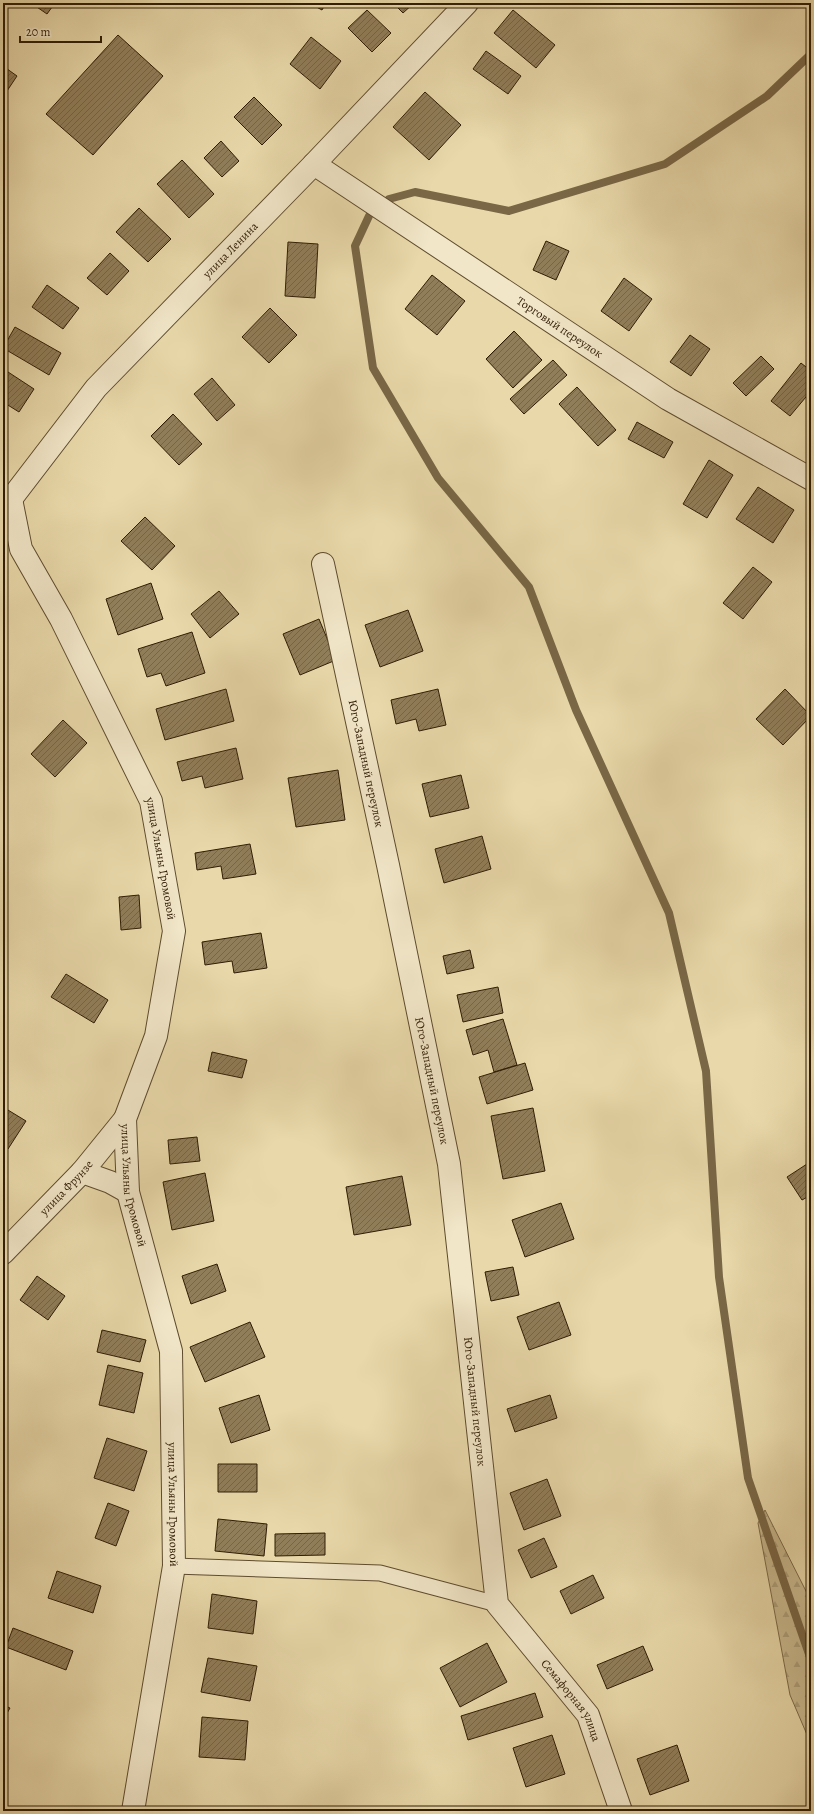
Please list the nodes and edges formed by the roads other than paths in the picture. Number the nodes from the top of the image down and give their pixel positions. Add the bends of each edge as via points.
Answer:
1 (468, 3) edge
2 (314, 164) junction
3 (811, 479) edge
4 (7, 503) edge
5 (12, 550) edge
6 (324, 564) dead end
7 (125, 1120) junction
8 (82, 1172) junction
9 (128, 1192) junction
10 (3, 1253) edge
11 (174, 1566) junction
12 (497, 1604) junction
13 (133, 1811) edge
14 (621, 1811) edge

1 - 2 street, улица Ленина
2 - 3 street, Торговый переулок via 668,399
2 - 4 street, улица Ленина via 96,388
4 - 5 street, улица Ульяны Громовой
5 - 7 street, улица Ульяны Громовой via 61,619 151,801 174,931 156,1036
6 - 12 street, Юго-Западный переулок via 449,1164
7 - 8 street, улица Фрунзе
7 - 9 street, улица Ульяны Громовой
8 - 9 street
8 - 10 street, улица Фрунзе
9 - 11 street, улица Ульяны Громовой via 171,1351
11 - 12 lane via 380,1573
11 - 13 street, улица Ульяны Громовой
12 - 14 street, Семафорная улица via 588,1715

